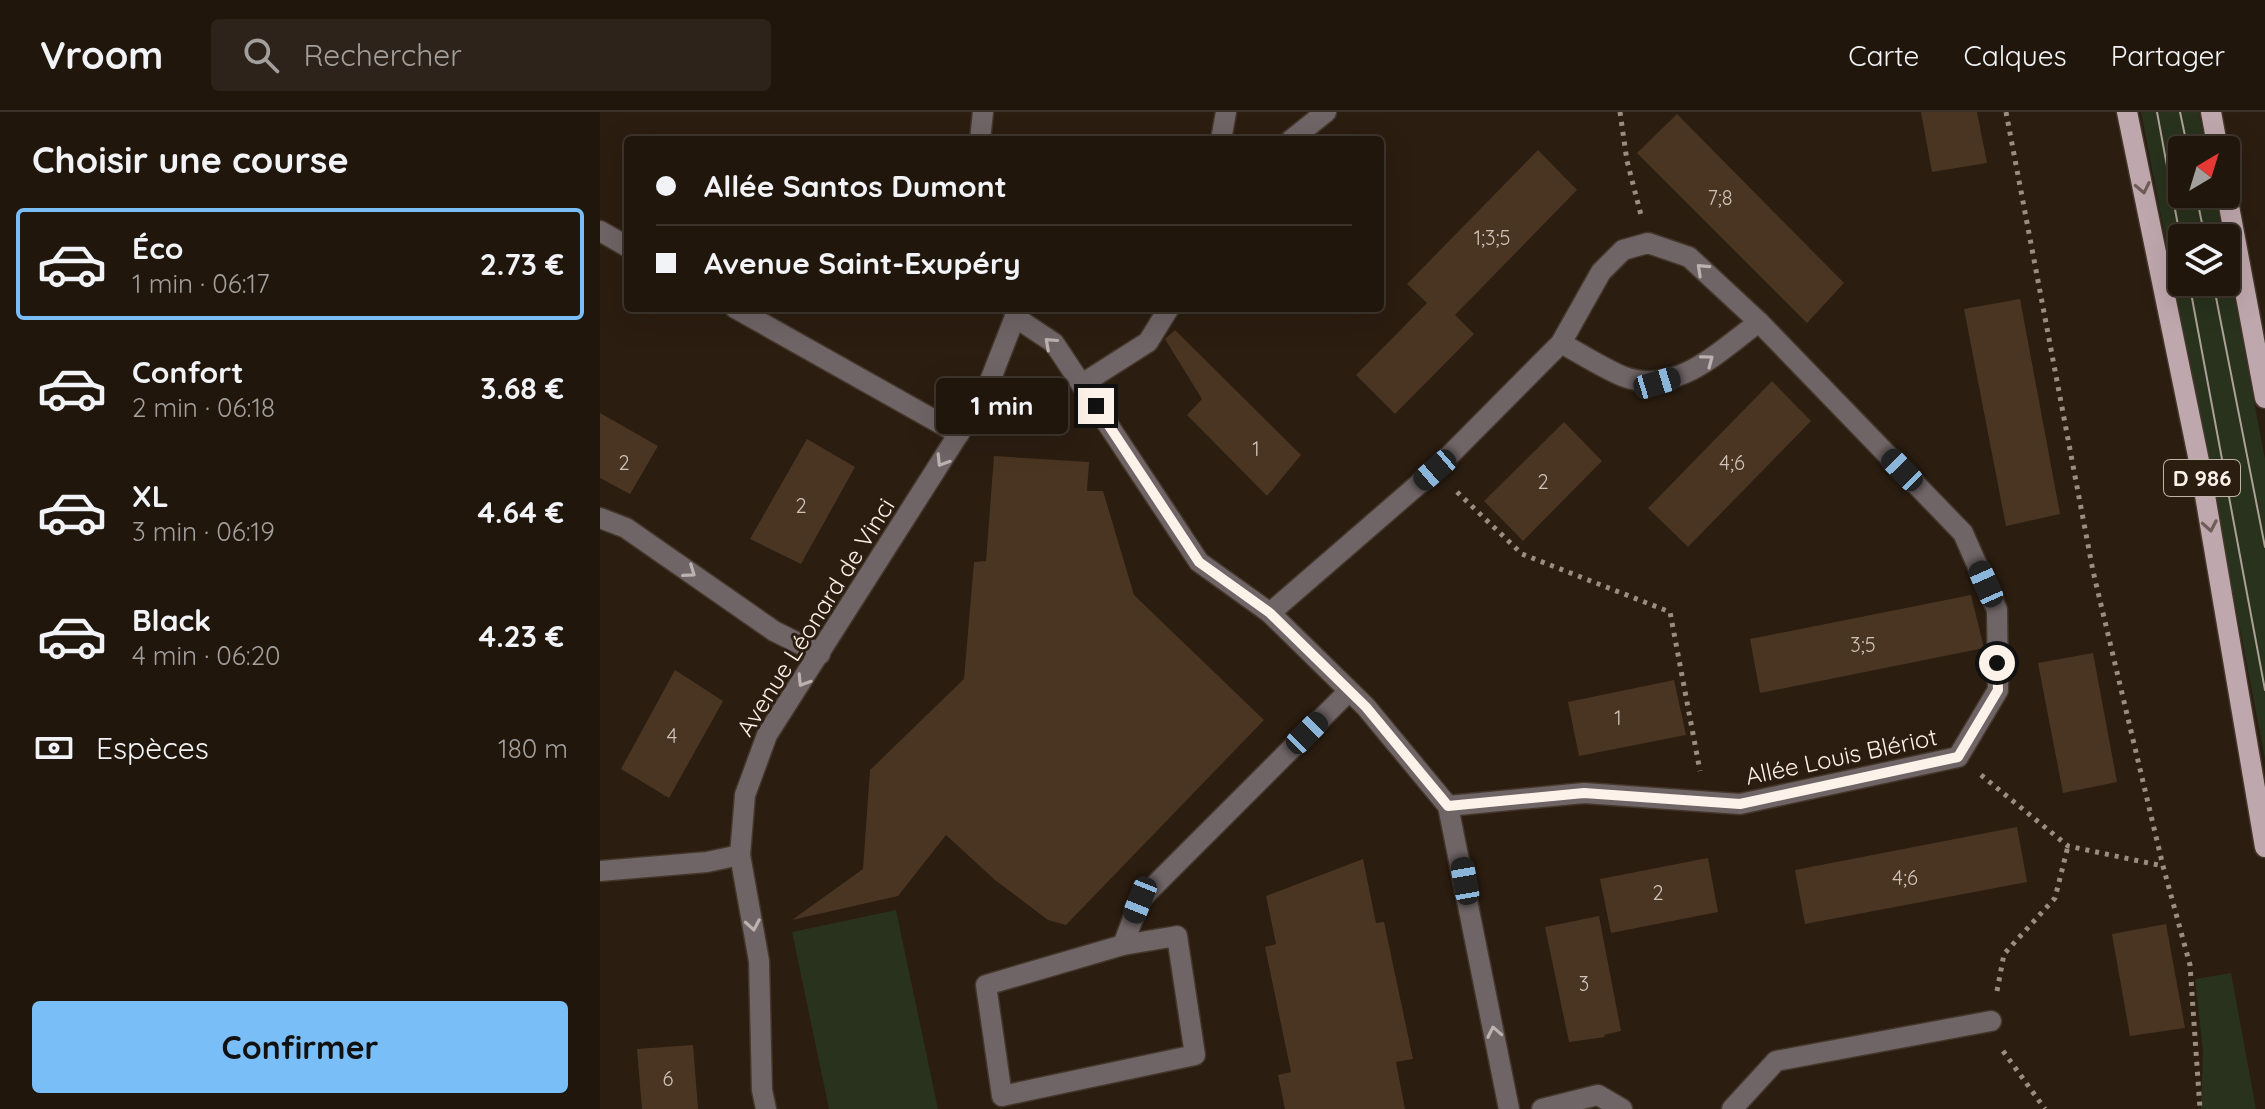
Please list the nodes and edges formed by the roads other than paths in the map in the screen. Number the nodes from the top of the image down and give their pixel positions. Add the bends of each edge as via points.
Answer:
1 (983, 112) edge
2 (1226, 112) edge
3 (1326, 112) edge
4 (2127, 112) edge
5 (2211, 112) edge
6 (980, 136) edge
7 (1222, 136) edge
8 (1296, 136) edge
9 (2215, 136) edge
10 (2229, 208) edge
11 (600, 231) edge
12 (624, 245) edge
13 (742, 312) edge
14 (1014, 312) edge
15 (1167, 312) edge
16 (1759, 322) junction
17 (1561, 343) junction
18 (1082, 384) junction
19 (2265, 398) edge
20 (959, 434) junction
21 (600, 518) edge
22 (1270, 613) junction
23 (820, 654) junction
24 (1349, 691) junction
25 (1448, 806) junction
26 (2265, 847) edge
27 (740, 855) junction
28 (600, 871) edge
29 (1123, 945) junction
30 (1991, 1021) road end
31 (766, 1109) edge
32 (1509, 1109) edge
33 (1542, 1109) edge
34 (1622, 1109) edge
35 (1732, 1109) edge

1 - 6 street
2 - 7 street
3 - 8 street
4 -> 26 main road, D 986 via 2200,466
5 - 9 main road
10 - 19 main road
11 - 12 street
13 - 20 street
18 -> 14 street via 1054,343
14 - 20 street, Avenue Léonard de Vinci via 986,391
15 - 18 street via 1148,342
17 -> 16 street via 1623,376 1657,383 1691,372
16 -> 17 street via 1689,257 1648,243 1623,250 1601,272
16 - 25 street, Allée Louis Blériot via 1963,533 1997,610 1998,690 1958,757 1740,804 1584,793
17 - 22 street via 1435,470
18 - 22 street via 1199,562
20 -> 23 street, Avenue Léonard de Vinci
21 -> 23 street via 626,528 774,631
22 - 24 street
23 -> 27 street, Avenue Léonard de Vinci via 767,735 745,795
24 - 25 street
24 - 29 street via 1140,900
32 -> 25 street
27 - 28 street
27 -> 31 street, Avenue Léonard de Vinci via 759,961
29 - 29 street via 986,985 1002,1096 1195,1055 1177,936
30 - 35 street via 1776,1061
33 - 34 street via 1598,1095

